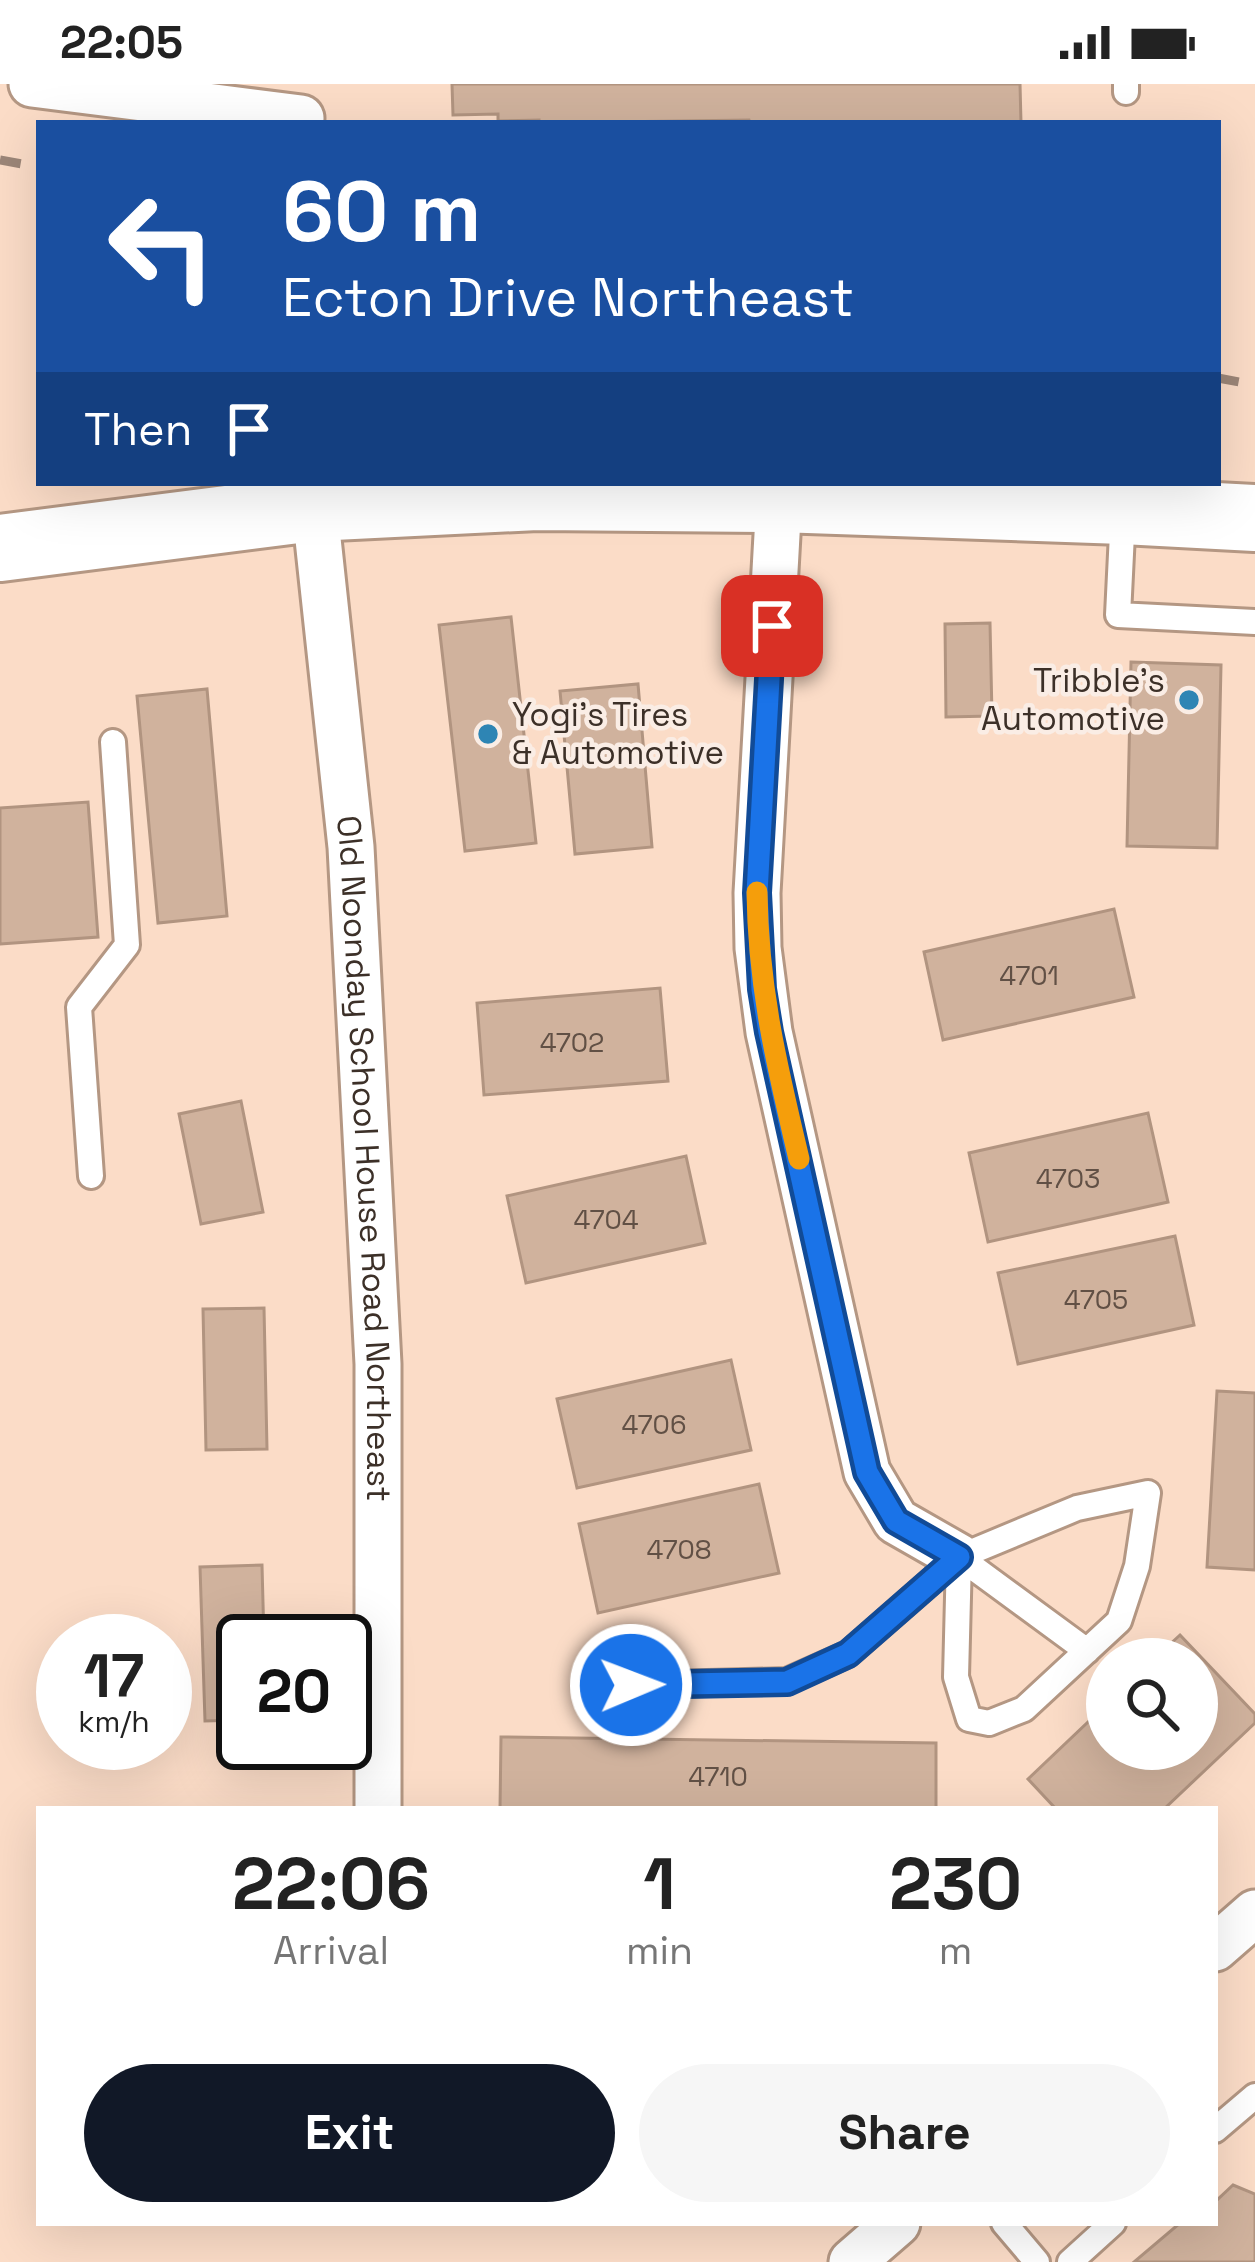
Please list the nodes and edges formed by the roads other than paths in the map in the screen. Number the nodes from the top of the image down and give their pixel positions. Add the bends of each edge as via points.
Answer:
1 (32, 84) edge
2 (301, 108) edge
3 (313, 495) edge
4 (779, 499) junction
5 (1123, 511) junction
6 (1255, 518) edge
7 (0, 548) edge
8 (1255, 622) edge
9 (113, 742) dead end
10 (91, 1176) dead end
11 (959, 1557) junction
12 (1101, 1638) edge
13 (1086, 1650) edge
14 (1086, 1652) edge
15 (592, 1686) dead end
16 (378, 1806) edge
17 (1255, 1913) edge
18 (1218, 1945) edge
19 (1255, 2096) edge
20 (1218, 2127) edge
21 (894, 2226) edge
22 (1007, 2226) edge
23 (1110, 2226) edge
24 (852, 2262) edge
25 (1037, 2262) edge
26 (1070, 2262) edge

1 - 2 street
3 - 4 main road
3 - 7 main road
3 - 16 street, Old Noonday School House Road Northeast via 350,847 378,1364
4 - 5 main road
4 - 11 street via 757,893 769,1032 867,1472 896,1521
5 - 6 main road
5 - 8 lane via 1118,615
9 - 10 lane via 127,945 79,1007
11 - 12 lane via 1077,1508 1148,1493 1120,1621
11 - 13 lane
11 - 14 lane via 956,1678 969,1719 989,1723 1024,1709
11 - 15 lane via 848,1654 787,1682
17 - 18 street
19 - 20 lane
21 - 24 street
22 - 25 lane
23 - 26 lane

